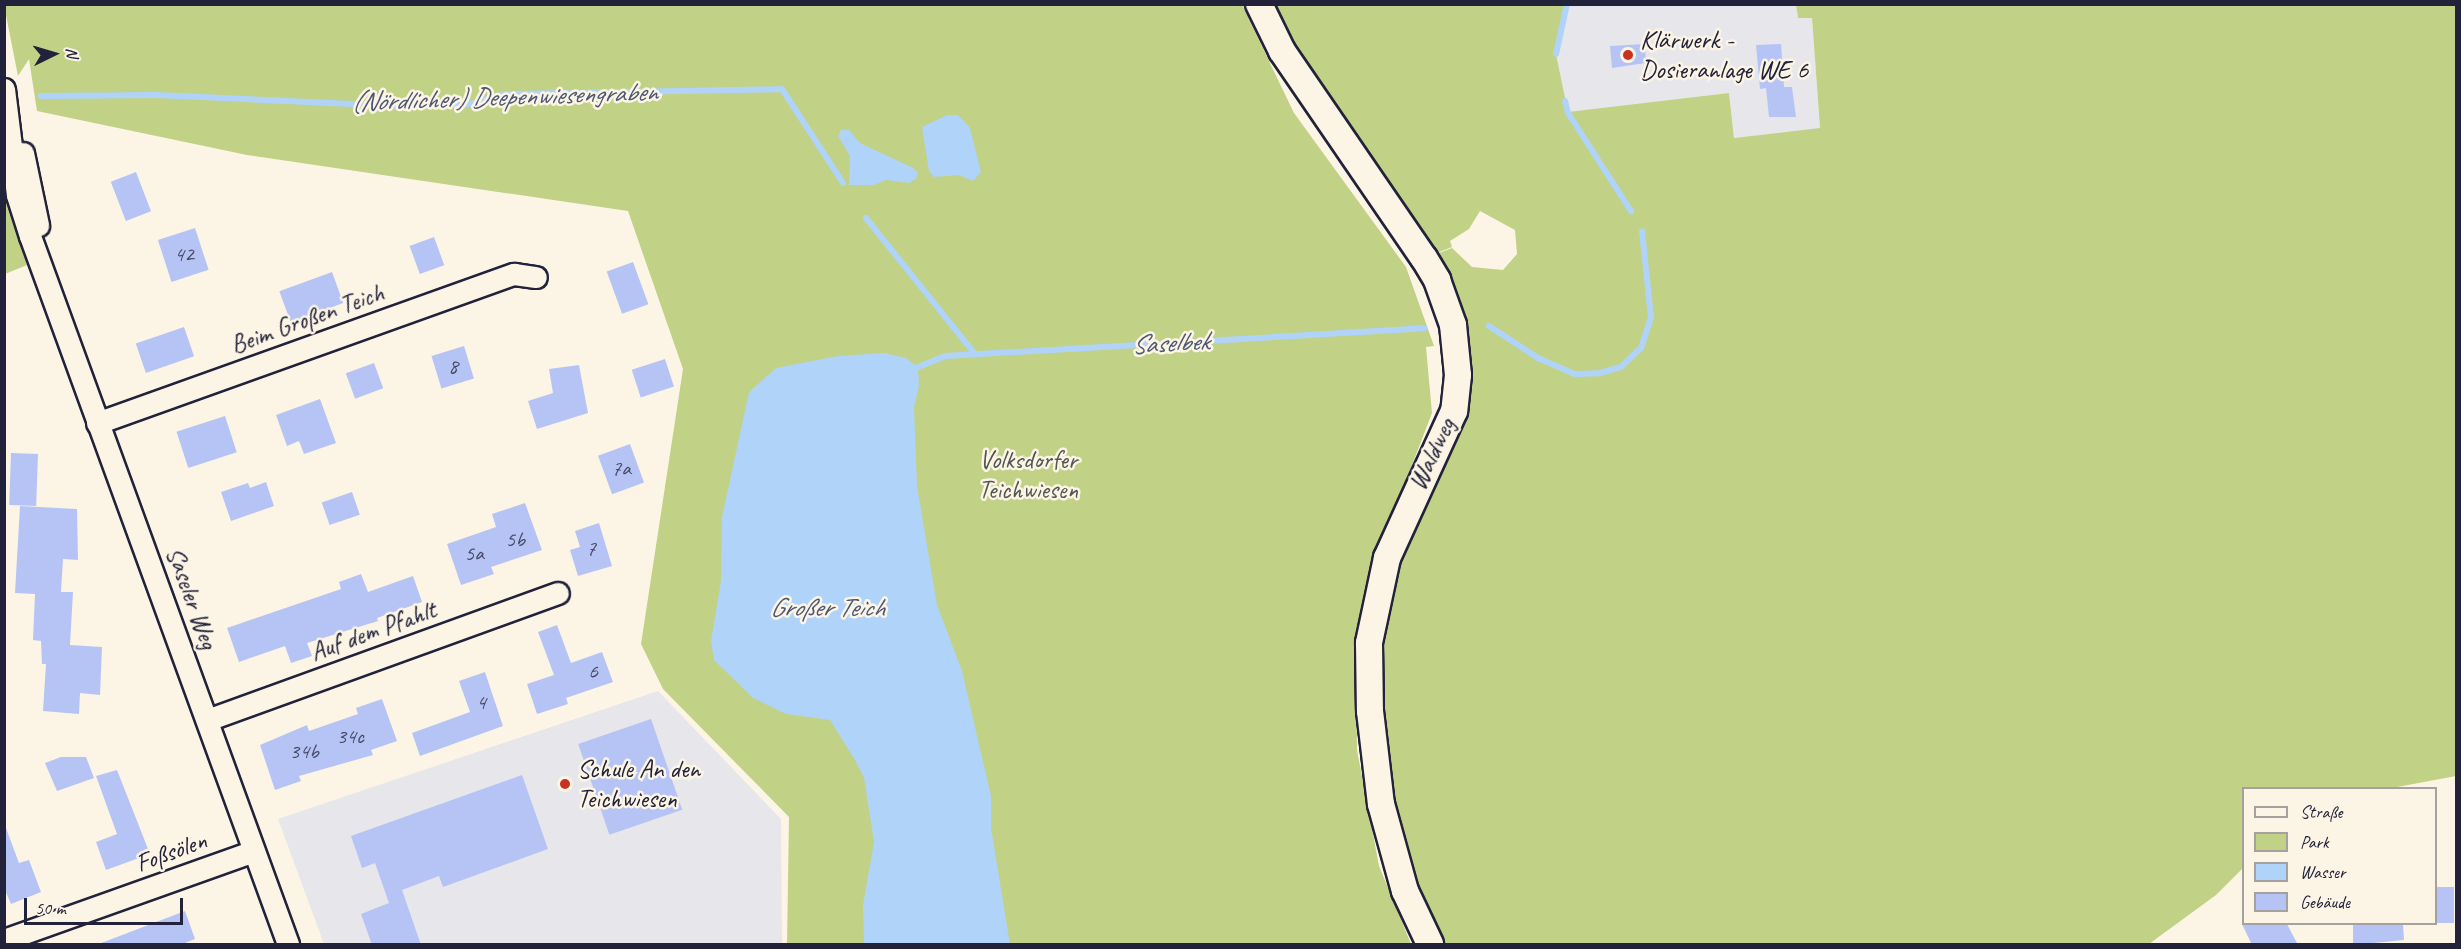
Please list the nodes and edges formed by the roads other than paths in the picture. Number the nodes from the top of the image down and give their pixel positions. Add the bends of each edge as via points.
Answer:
1 (1259, 4) edge
2 (4, 75) edge
3 (4, 89) edge
4 (45, 270) junction
5 (536, 277) dead end
6 (97, 423) junction
7 (558, 594) dead end
8 (207, 720) junction
9 (254, 851) junction
10 (4, 940) edge
11 (288, 945) edge
12 (1430, 945) edge

1 - 12 main road, Waldweg via 1282,51 1424,258 1454,325 1458,375 1454,411 1387,558 1369,643 1370,711 1381,804 1396,865
2 - 4 street, Saseler Weg via 33,191
3 - 4 street, Saseler Weg via 17,195
4 - 6 street, Saseler Weg
5 - 6 street, Beim Großen Teich via 514,274
6 - 8 street, Saseler Weg
7 - 8 street, Auf dem Pfahlt
8 - 9 street, Saseler Weg
9 - 10 street, Foßsölen
9 - 11 street, Saseler Weg

